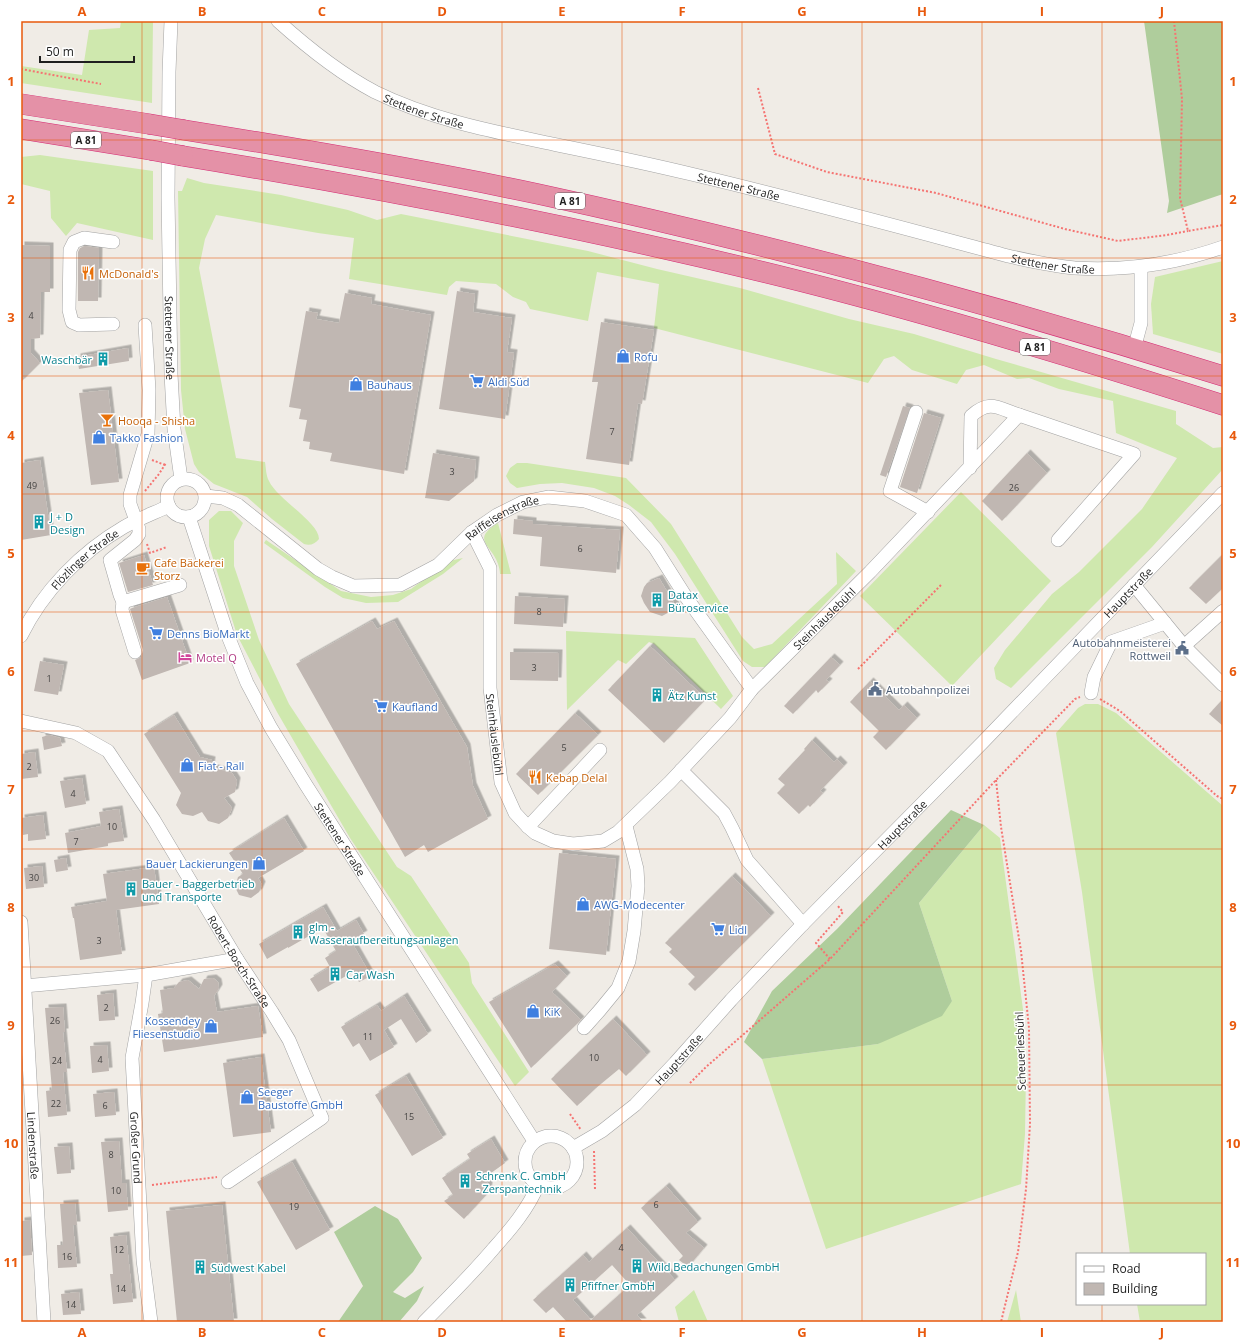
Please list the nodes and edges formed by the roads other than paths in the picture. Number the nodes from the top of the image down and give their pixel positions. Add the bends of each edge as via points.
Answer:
1 (171, 21) edge
2 (278, 21) edge
3 (21, 104) edge
4 (21, 129) edge
5 (113, 242) dead end
6 (1223, 247) edge
7 (1141, 267) junction
8 (113, 324) dead end
9 (145, 325) dead end
10 (1134, 349) junction
11 (1223, 376) edge
12 (1223, 405) edge
13 (916, 412) dead end
14 (1019, 415) junction
15 (970, 468) junction
16 (181, 479) junction
17 (1223, 493) edge
18 (206, 496) junction
19 (169, 506) junction
20 (928, 512) junction
21 (189, 517) junction
22 (136, 521) junction
23 (472, 532) junction
24 (1058, 540) dead end
25 (180, 585) dead end
26 (1134, 585) junction
27 (123, 602) junction
28 (1223, 612) edge
29 (1165, 623) junction
30 (22, 631) edge
31 (1184, 646) junction
32 (135, 652) dead end
33 (1223, 685) edge
34 (752, 689) junction
35 (1091, 693) road end
36 (21, 721) edge
37 (600, 750) dead end
38 (681, 770) junction
39 (626, 826) junction
40 (528, 827) junction
41 (21, 922) edge
42 (803, 924) junction
43 (237, 959) junction
44 (146, 975) junction
45 (24, 986) junction
46 (584, 1028) dead end
47 (534, 1141) junction
48 (573, 1148) junction
49 (228, 1182) dead end
50 (538, 1185) junction
51 (44, 1322) edge
52 (151, 1322) edge
53 (424, 1322) edge

1 - 16 street, Stettener Straße via 168,197 171,374 174,429
2 - 7 street, Stettener Straße via 310,50 374,91 449,120 754,189 1008,256 1074,268
3 - 10 highway, A 81, bridge via 310,151 542,195 876,275
4 - 12 highway, A 81, bridge via 427,198 761,271 1012,340
5 - 8 street via 84,238 74,242 70,250 72,322 80,325
6 - 7 street, Stettener Straße via 1179,260
7 - 10 street via 1141,323
9 - 22 street via 149,390 148,434 130,495 130,504
10 - 11 highway, A 81
13 - 20 street via 890,490
14 - 15 street, Steinhäuslebühl
14 - 15 street via 992,405 980,408 971,416
14 - 24 street via 1134,454
15 - 20 street, Steinhäuslebühl
16 - 18 street via 188,478 200,484
16 - 19 street via 168,490 166,496
17 - 26 street, Hauptstraße
18 - 21 street via 203,507
18 - 23 street, Raiffeisenstraße via 223,498 238,505 318,569 353,586 403,584 438,564
19 - 21 street via 178,516
19 - 22 street, Flözlinger Straße
20 - 34 street, Steinhäuslebühl
21 - 47 street, Stettener Straße via 228,636 247,683 271,728
22 - 27 street via 139,534 135,540 110,560
22 - 30 street, Flözlinger Straße via 104,541 59,578
23 - 34 street, Raiffeisenstraße via 523,502 548,497 586,501 626,515 655,548 686,597
23 - 40 street, Steinhäuslebühl via 490,568 490,688 501,782 515,813
25 - 27 street
26 - 29 street
26 - 42 street, Hauptstraße
27 - 32 street via 122,610
28 - 31 street
29 - 31 street
29 - 35 street via 1111,642 1094,677
31 - 33 street
34 - 38 street, Steinhäuslebühl via 730,718
36 - 43 street, Robert-Bosch-Straße via 76,733 108,751 154,820
37 - 40 street
38 - 39 street, Steinhäuslebühl
38 - 42 street via 724,813 747,860
39 - 40 street, Steinhäuslebühl via 603,842 573,844 553,841
39 - 46 street via 637,870 638,886 629,961 618,988
41 - 45 street, Lindenstraße
42 - 48 street, Hauptstraße via 635,1105 602,1131
43 - 44 street
43 - 49 street, Robert-Bosch-Straße via 289,1040 322,1118
44 - 45 street
44 - 52 street, Großer Grund via 132,1058 143,1260
45 - 51 street, Lindenstraße
47 - 48 street via 548,1135 555,1136 568,1142
47 - 50 street via 528,1147 524,1164 531,1180
48 - 50 street via 577,1161 574,1175 570,1180 558,1187 544,1188
50 - 53 street via 515,1224 472,1274

